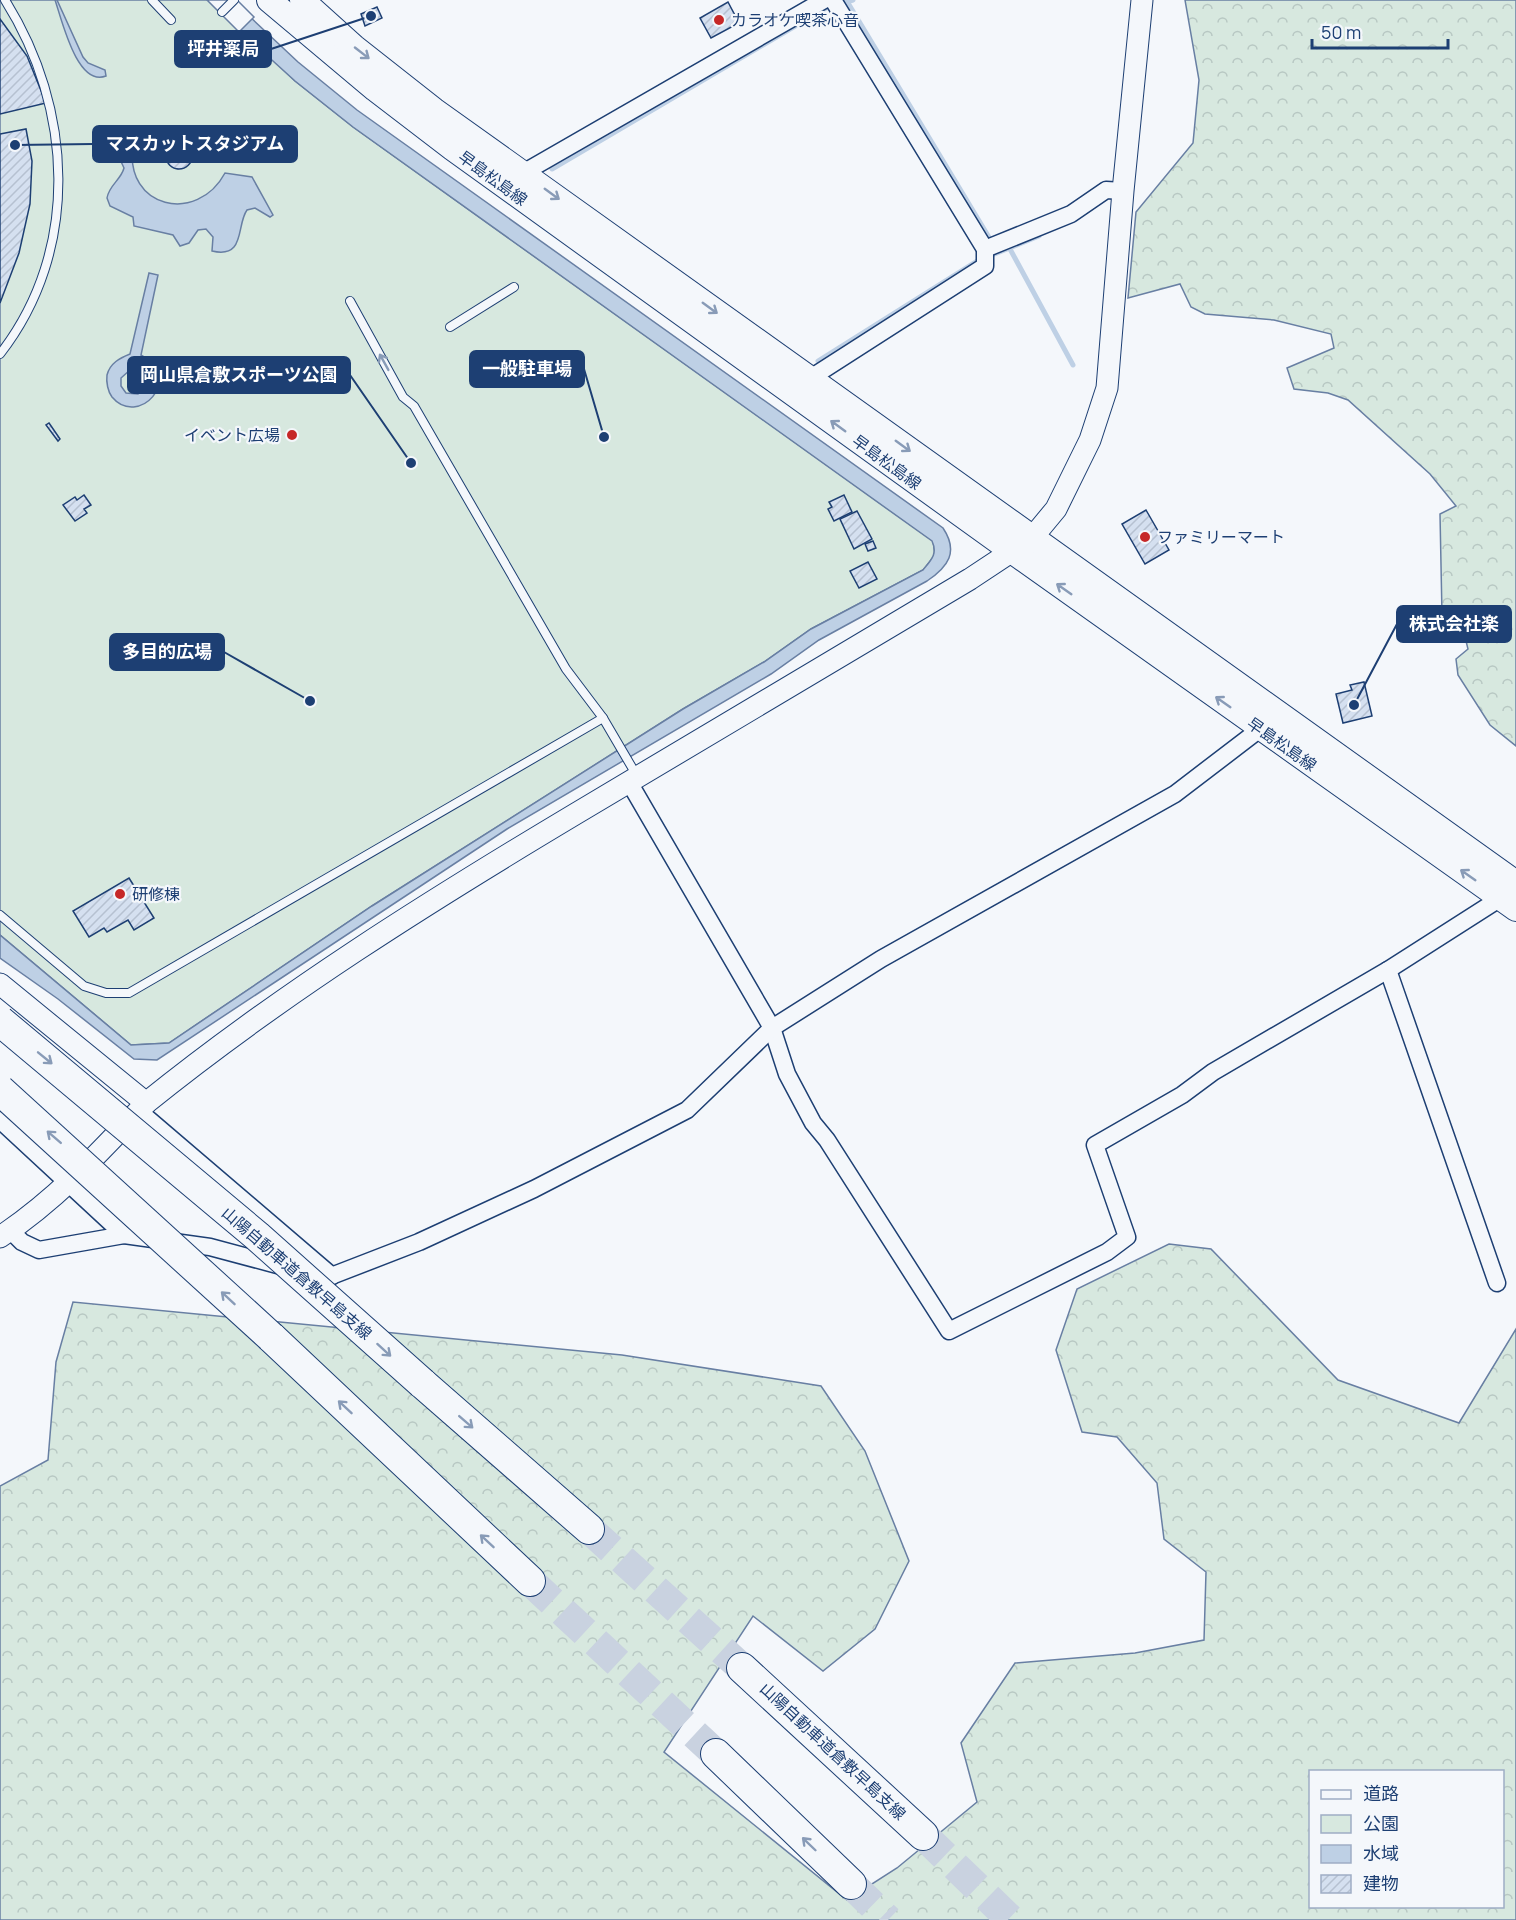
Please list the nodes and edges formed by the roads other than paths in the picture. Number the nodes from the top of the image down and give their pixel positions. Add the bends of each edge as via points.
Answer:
1 (5, 0) edge
2 (152, 0) edge
3 (234, 0) edge
4 (269, 0) edge
5 (302, 0) edge
6 (1142, 0) edge
7 (833, 3) edge
8 (222, 12) dead end
9 (171, 20) dead end
10 (523, 173) junction
11 (1123, 191) junction
12 (989, 252) junction
13 (514, 287) dead end
14 (350, 302) dead end
15 (450, 327) dead end
16 (0, 354) edge
17 (809, 379) junction
18 (1032, 538) junction
19 (1012, 552) junction
20 (603, 718) junction
21 (1260, 729) junction
22 (631, 773) junction
23 (1512, 895) edge
24 (0, 915) edge
25 (1388, 970) junction
26 (0, 984) edge
27 (0, 1021) edge
28 (772, 1028) junction
29 (0, 1090) edge
30 (142, 1107) junction
31 (0, 1120) edge
32 (70, 1184) junction
33 (5, 1233) edge
34 (124, 1234) junction
35 (332, 1276) junction
36 (1497, 1283) dead end
37 (589, 1529) tunnel mouth
38 (530, 1581) tunnel mouth
39 (742, 1668) tunnel mouth
40 (716, 1754) tunnel mouth
41 (923, 1834) tunnel mouth
42 (851, 1884) tunnel mouth

1 - 16 lane via 37,60 49,98 58,146 59,182 53,236 39,283
2 - 9 lane
3 - 8 lane
19 -> 4 main road, 早島松島線 via 452,148
5 -> 10 main road, 早島松島線 via 398,82
6 - 11 street
7 - 10 street
7 - 12 street
10 -> 17 main road, 早島松島線
11 - 12 street via 1106,190 1071,214
11 - 18 street via 1107,388 1090,440 1056,509
12 - 17 street via 986,266
13 - 15 lane
20 -> 14 lane via 566,669
17 -> 18 main road, 早島松島線
18 - 19 street
18 - 23 main road, 早島松島線
21 -> 19 main road, 早島松島線
19 - 22 street
20 - 22 lane
20 - 24 lane via 129,993 106,993 84,986
23 -> 21 main road, 早島松島線
21 - 28 street via 1175,794 882,959
22 - 28 street
22 - 30 street via 294,991
23 - 25 street
25 - 28 street via 1095,1145 1127,1237 1107,1252 949,1331 813,1123 788,1074
25 - 36 street
26 - 30 street
27 -> 37 highway, 山陽自動車道倉敷早島支線, bridge via 248,1229
28 - 35 street via 687,1110 534,1189
38 -> 29 highway, bridge via 272,1337
30 - 32 street
30 - 35 street
31 - 32 street
32 - 33 street
32 - 34 street
33 - 34 street via 39,1250
34 - 35 street via 210,1247 311,1276
39 - 41 highway, 山陽自動車道倉敷早島支線
42 -> 40 highway

